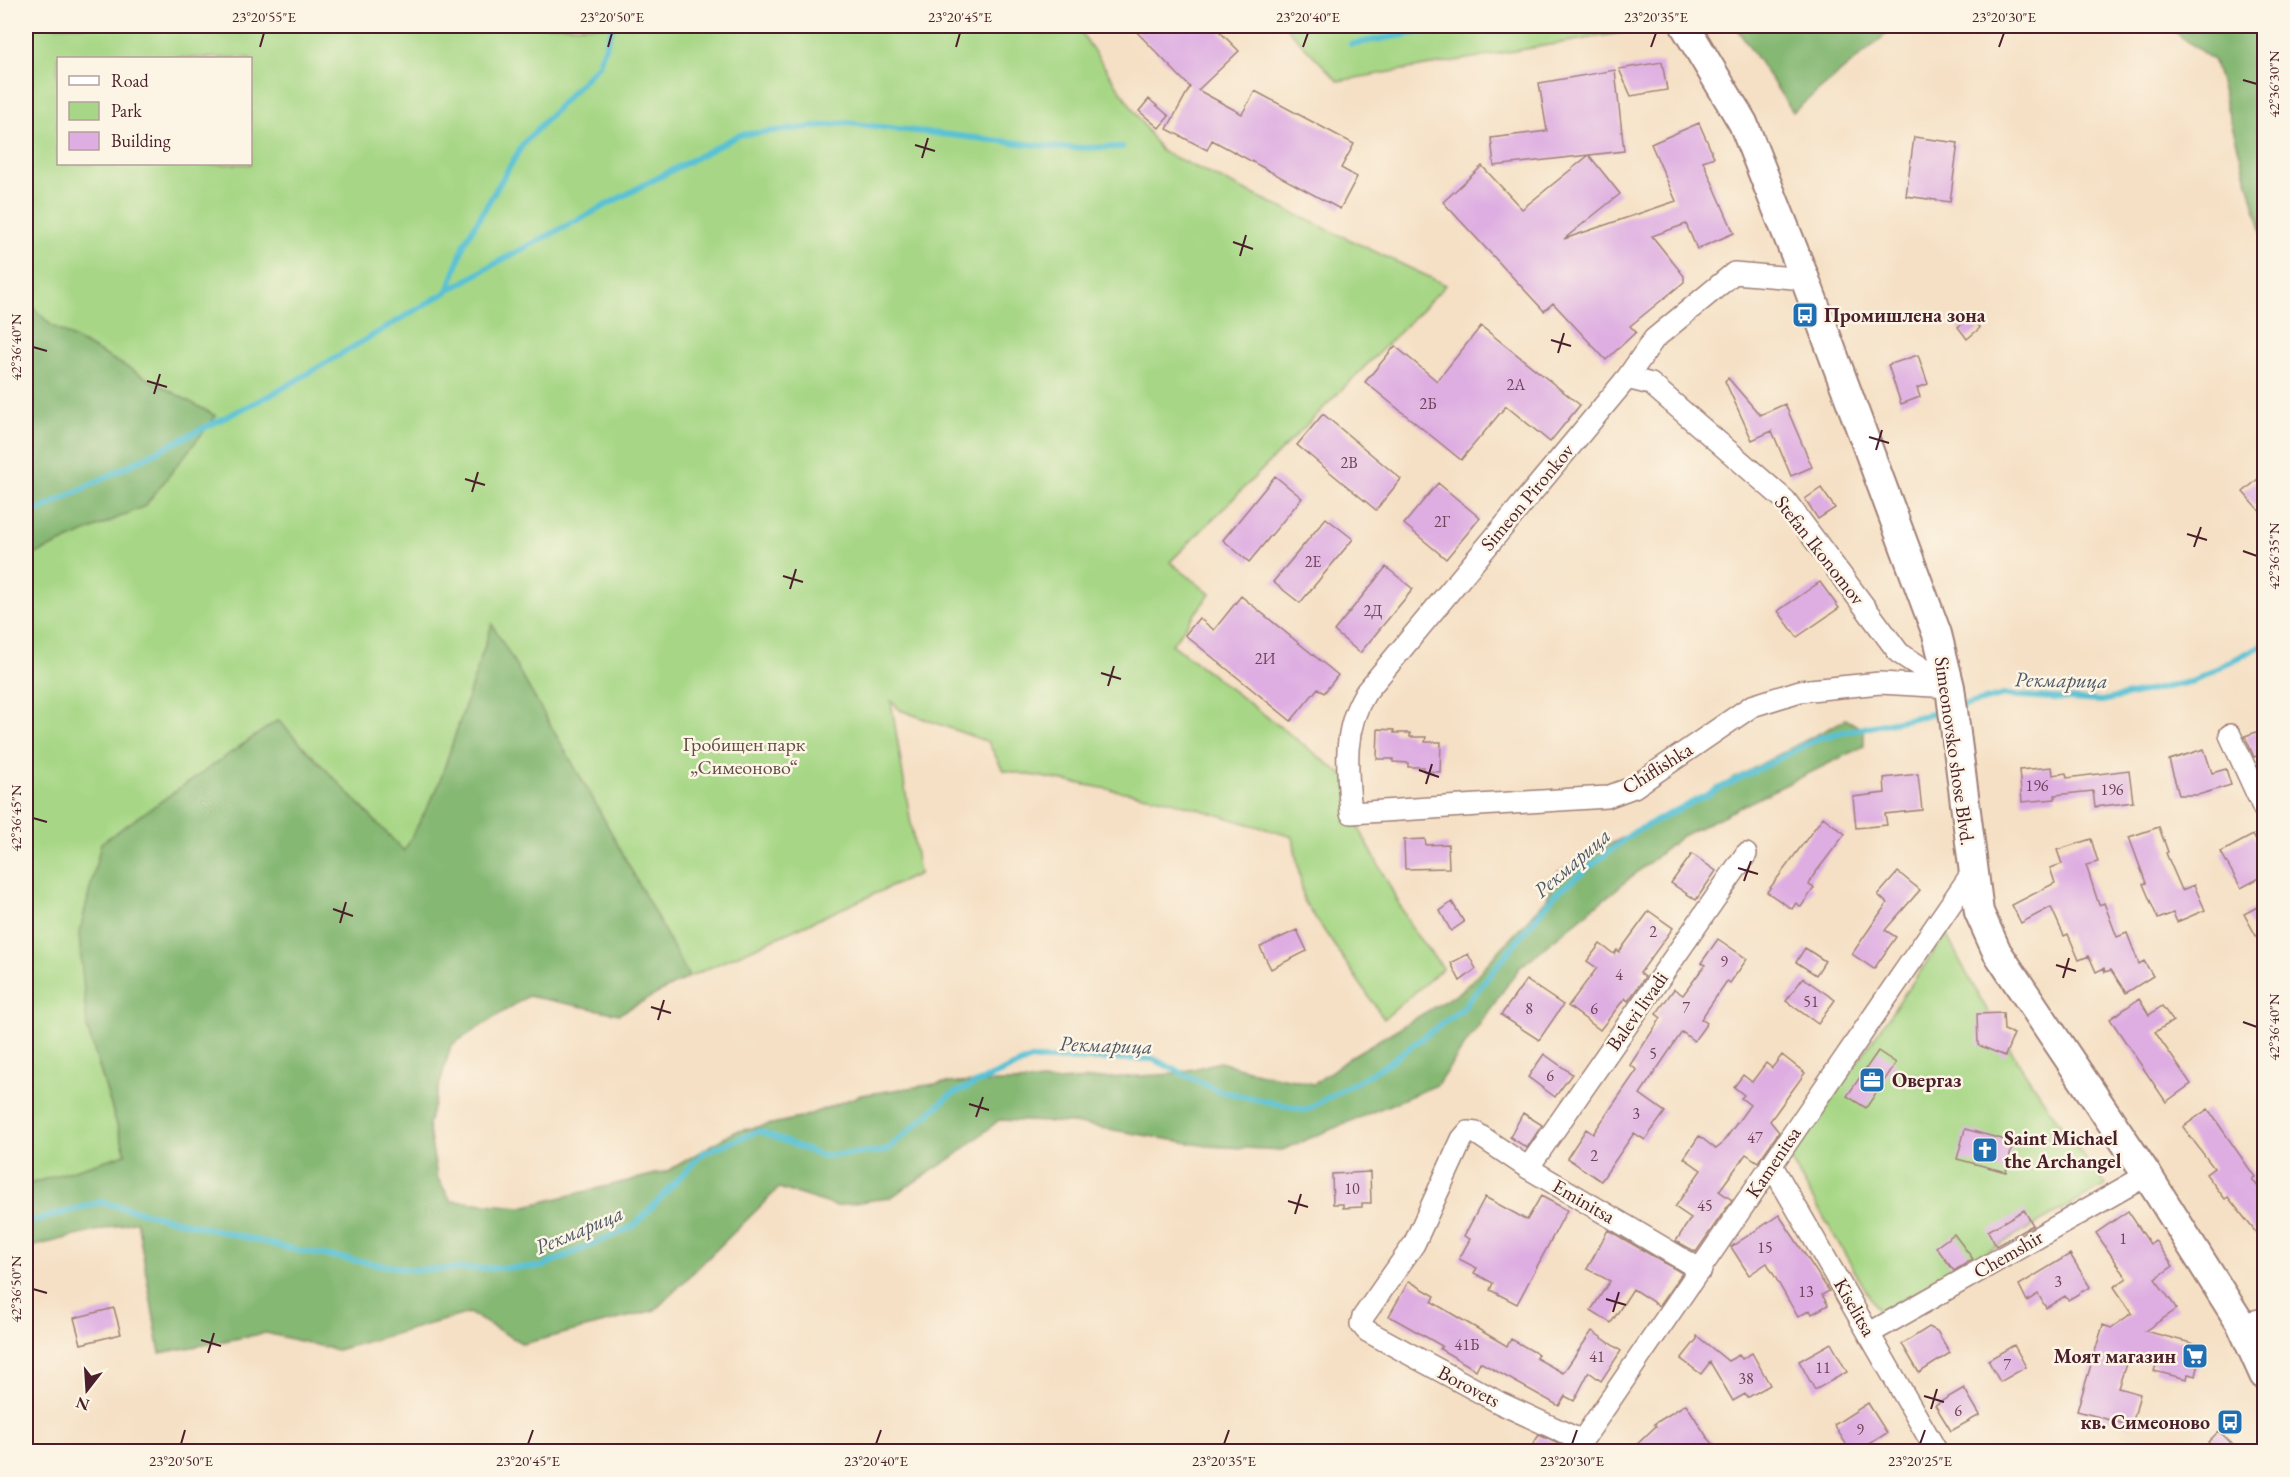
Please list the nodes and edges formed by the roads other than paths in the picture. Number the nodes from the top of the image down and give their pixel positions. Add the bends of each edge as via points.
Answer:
1 (1685, 26) edge
2 (1805, 279) junction
3 (1627, 378) junction
4 (1952, 701) junction
5 (2230, 735) dead end
6 (2265, 809) edge
7 (1351, 813) joint
8 (1746, 854) dead end
9 (1972, 873) junction
10 (1771, 1164) junction
11 (1528, 1168) junction
12 (2147, 1175) junction
13 (1701, 1270) junction
14 (2253, 1322) edge
15 (1361, 1324) joint
16 (1870, 1333) junction
17 (2265, 1375) edge
18 (1578, 1446) edge
19 (1937, 1452) edge

1 - 2 street, Simeonovsko shose Blvd. via 1743,123
2 - 3 street, Simeon Pironkov via 1734,273 1654,339
2 - 4 street, Simeonovsko shose Blvd. via 1937,634
3 - 4 street, Stefan Ikonomov via 1651,384 1785,500 1899,652
3 - 7 street, Simeon Pironkov via 1355,709 1347,739
4 - 7 street, Chiflishka via 1880,683 1800,691 1752,706 1634,787 1607,797
4 - 9 street, Simeonovsko shose Blvd.
5 - 6 street
8 - 11 street, Balevi livadi
9 - 10 street, Kamenitsa
9 - 12 street, Simeonovsko shose Blvd. via 1979,912 1997,952
10 - 13 street, Kamenitsa
10 - 16 street, Kiselitsa
11 - 13 street, Eminitsa
11 - 15 street, Eminitsa via 1476,1133 1468,1132 1414,1244
12 - 14 street, Simeonovsko shose Blvd.
12 - 16 street, Chemshir
13 - 18 street, Kamenitsa
14 - 17 street, Simeonovsko shose Blvd.
15 - 18 street, Borovets via 1367,1331
16 - 19 street, Kiselitsa

